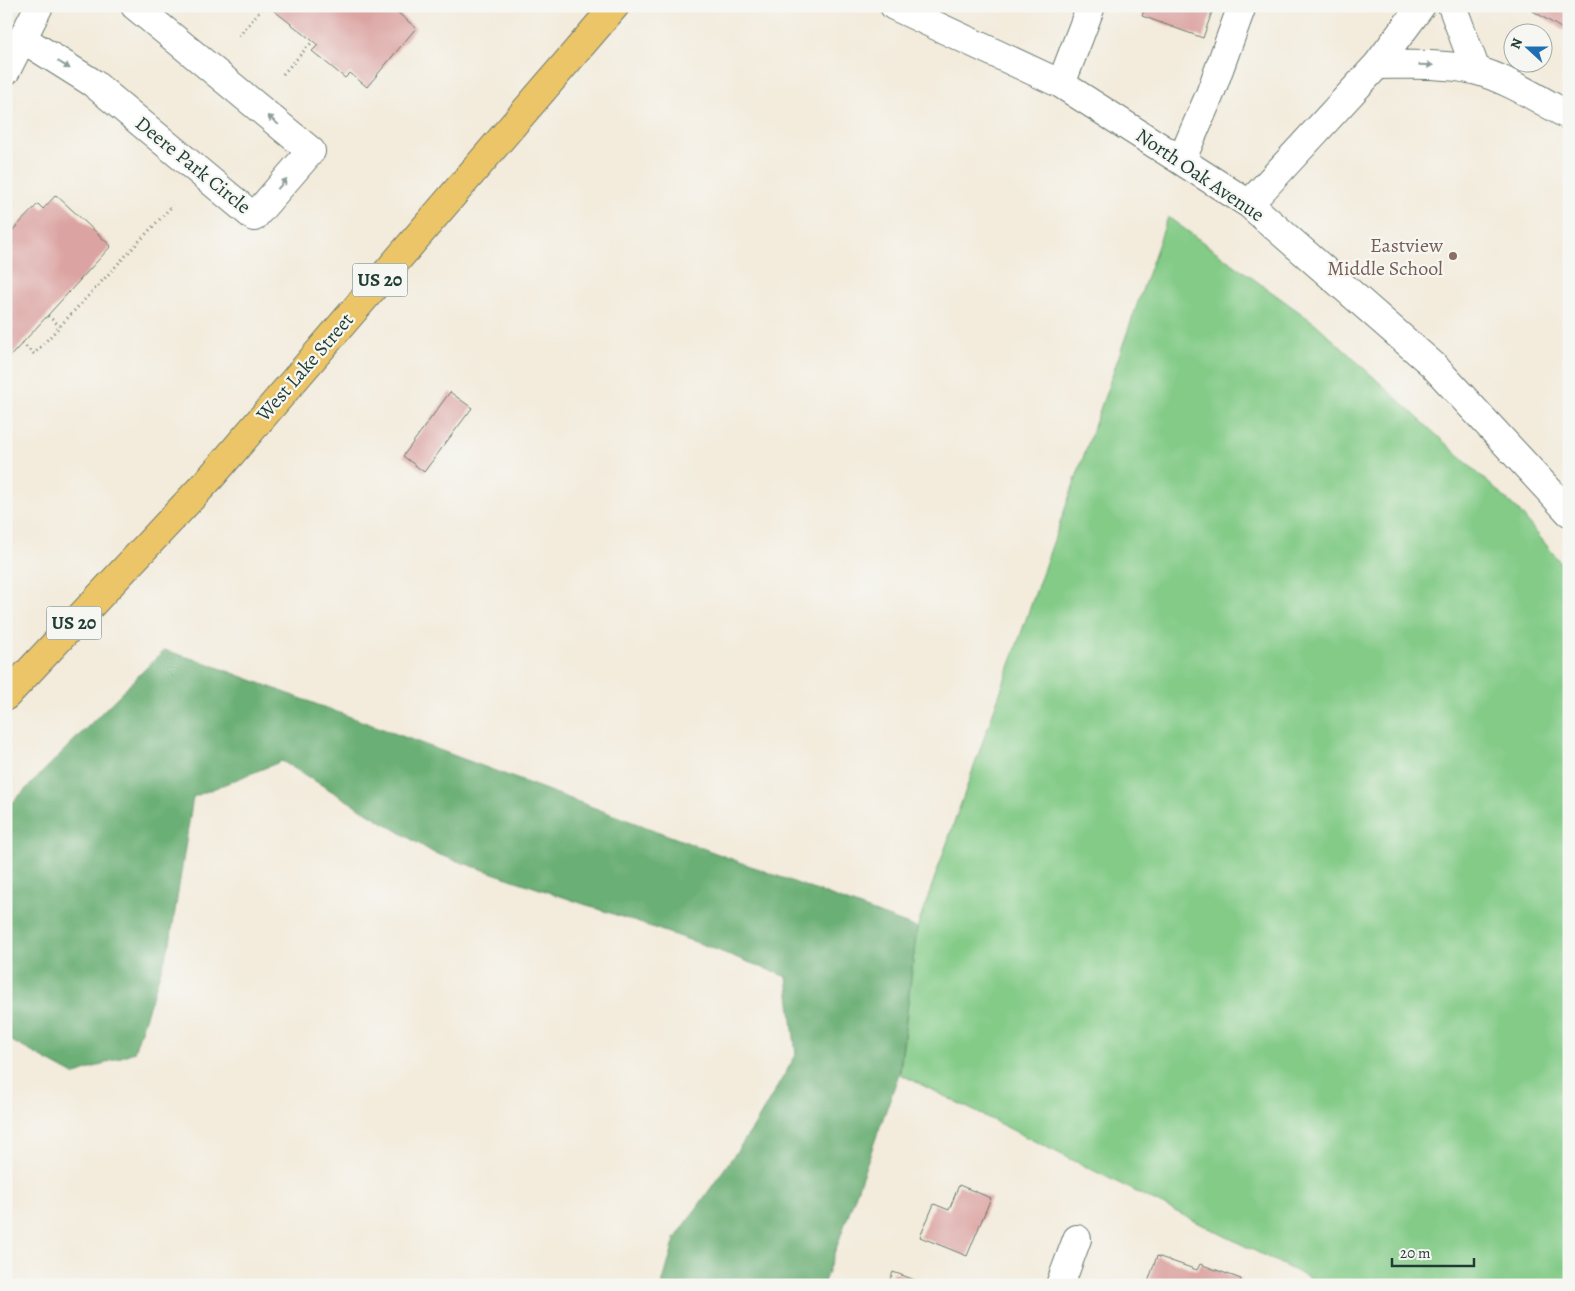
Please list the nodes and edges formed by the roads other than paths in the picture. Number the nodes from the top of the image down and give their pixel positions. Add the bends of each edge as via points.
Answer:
1 (39, 6) edge
2 (135, 6) edge
3 (614, 6) edge
4 (1091, 6) edge
5 (1242, 6) edge
6 (1420, 6) edge
7 (1452, 6) edge
8 (909, 10) edge
9 (23, 40) junction
10 (1377, 64) junction
11 (1476, 70) junction
12 (6, 71) edge
13 (1061, 84) junction
14 (1569, 116) edge
15 (1182, 160) junction
16 (1249, 204) junction
17 (1569, 512) edge
18 (6, 696) edge
19 (1077, 1239) dead end
20 (1060, 1285) edge

1 - 9 street
9 -> 2 street, Deere Park Circle via 93,83 254,217 311,151
3 - 18 highway, West Lake Street / US 20 via 212,476
4 - 13 street
5 - 15 street
6 - 10 street
7 - 11 street
8 - 13 street, North Oak Avenue
9 - 12 street
10 -> 11 street
10 - 16 street
11 - 14 street
13 - 15 street, North Oak Avenue
15 - 16 street, North Oak Avenue
16 - 17 street, North Oak Avenue via 1433,365
19 - 20 street

